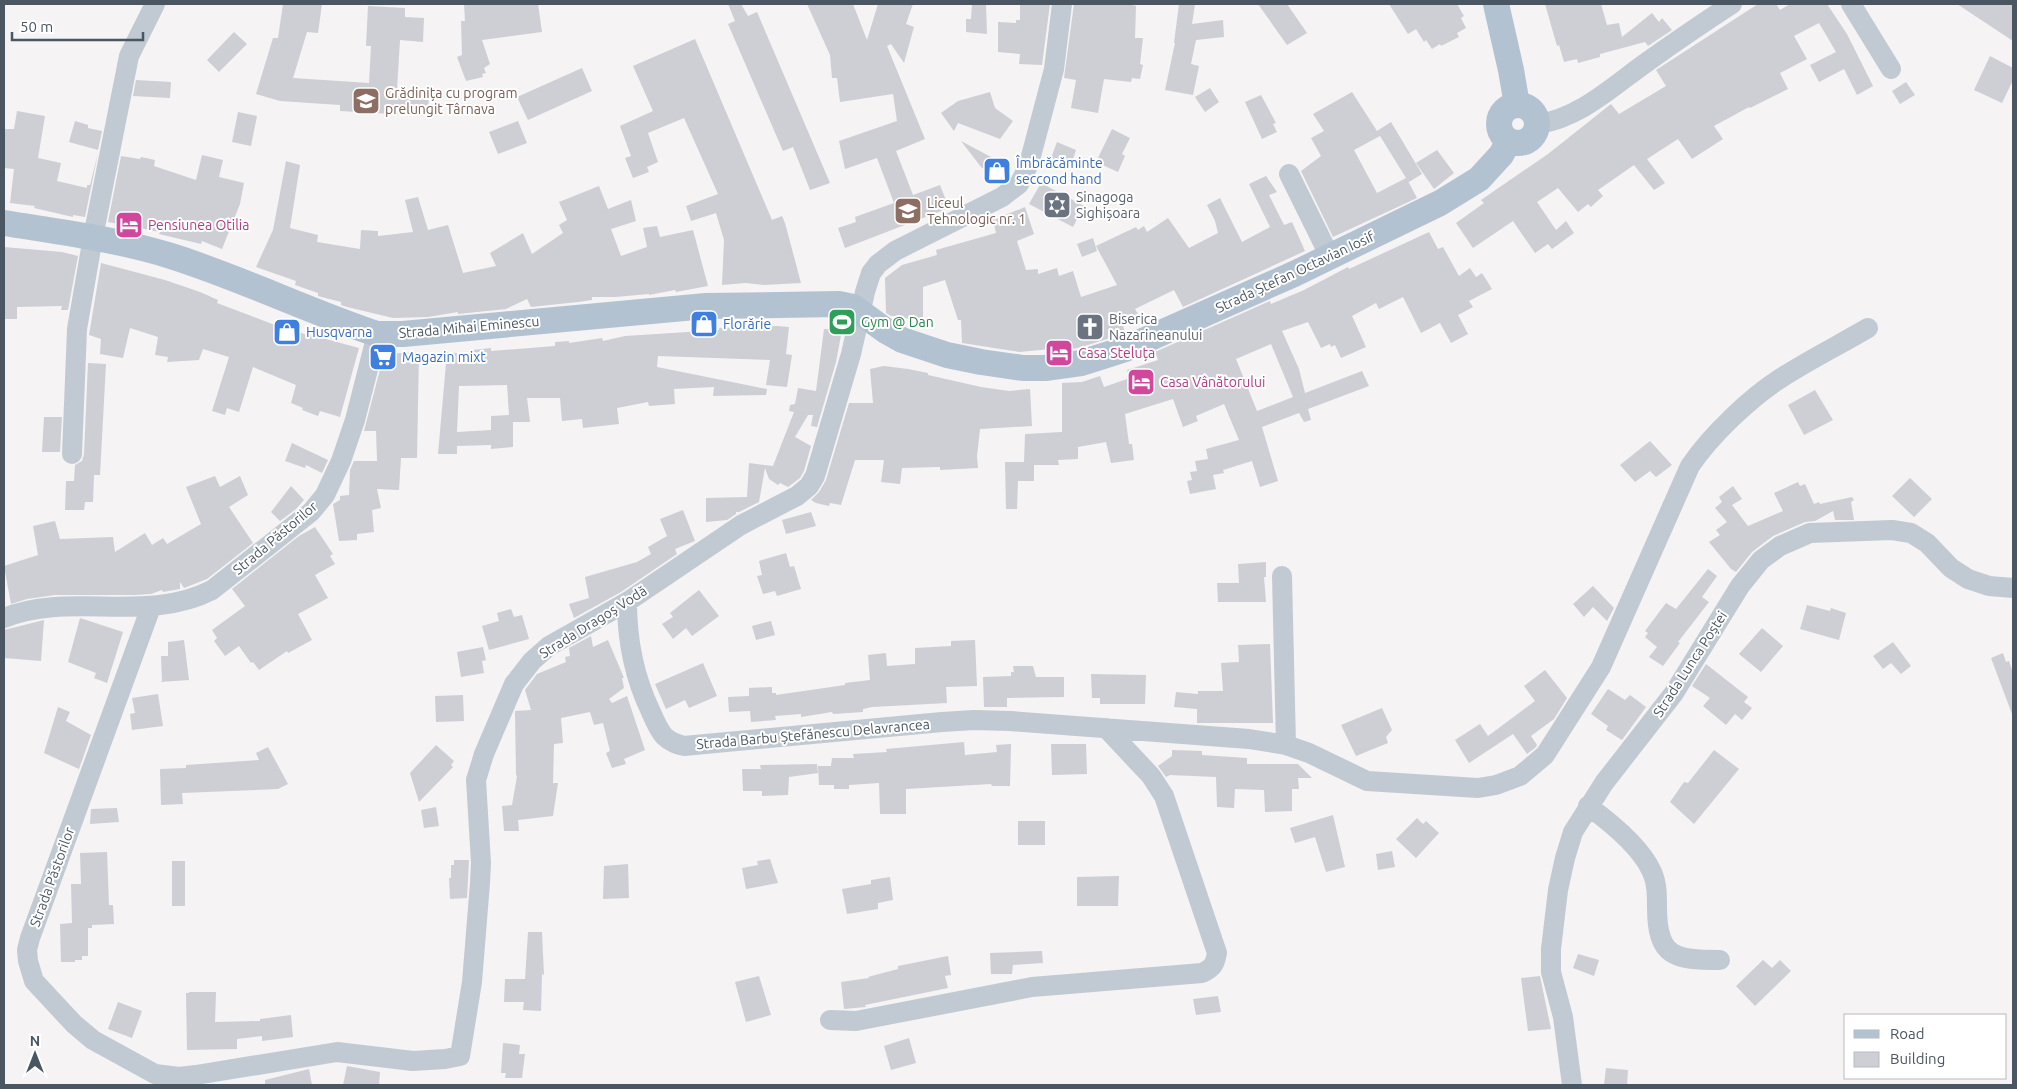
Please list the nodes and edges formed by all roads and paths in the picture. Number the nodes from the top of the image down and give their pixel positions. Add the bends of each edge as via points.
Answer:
1 (155, 4) edge
2 (1062, 4) edge
3 (1496, 4) edge
4 (1732, 4) edge
5 (1851, 4) edge
6 (1891, 69) dead end
7 (1516, 105) junction
8 (1538, 124) junction
9 (1509, 141) junction
10 (1289, 174) dead end
11 (4, 223) edge
12 (93, 237) junction
13 (1330, 257) junction
14 (861, 312) junction
15 (1868, 328) dead end
16 (377, 334) junction
17 (72, 454) dead end
18 (1282, 576) dead end
19 (2013, 588) edge
20 (627, 602) junction
21 (151, 607) junction
22 (4, 618) edge
23 (1106, 728) junction
24 (1286, 745) junction
25 (1588, 806) junction
26 (1720, 960) dead end
27 (830, 1020) dead end
28 (178, 1077) joint
29 (1572, 1085) edge

1 - 12 street via 129,56
2 - 14 street, Strada Dragoș Vodă via 1049,92 1030,160 1019,184 1002,198 885,257 871,273
3 - 7 main road via 1512,70
4 - 8 street via 1591,102 1566,117
5 - 6 street
7 - 8 main road via 1528,107
7 - 9 main road via 1506,110 1500,120 1501,132
8 - 9 main road via 1528,141
9 - 13 main road, Strada Ștefan Octavian Iosif via 1491,167 1461,192
10 - 13 street
11 - 12 main road, Strada Mihai Eminescu
12 - 16 main road, Strada Mihai Eminescu via 180,258
12 - 17 street via 77,329
13 - 14 main road, Strada Ștefan Octavian Iosif via 1125,349 1064,366 1023,368 948,355 902,340
14 - 16 main road, Strada Mihai Eminescu via 839,304 727,304
14 - 20 street, Strada Dragoș Vodă via 815,476 809,486 723,537
15 - 24 street via 1781,378 1699,452 1601,667 1546,755 1520,776 1478,788 1367,781
16 - 21 street, Strada Păstorilor via 341,462 325,495 311,512 212,590 182,602
18 - 24 street
19 - 25 street, Strada Lunca Poștei via 1988,586 1968,579 1951,568 1927,543 1911,534 1892,530 1810,534 1780,546 1760,560 1740,586 1674,693
20 - 23 street, Strada Barbu Ștefănescu Delavrancea via 628,637 644,697 663,735 684,746 974,720
20 - 28 street, Strada Dragoș Vodă via 549,646 521,672 478,768 480,884 472,982 460,1056 413,1061 337,1052
21 - 22 street, Strada Păstorilor via 59,607 36,609
21 - 28 street, Strada Păstorilor via 30,938 27,956 34,981 93,1040 155,1074
23 - 24 street, Strada Barbu Ștefănescu Delavrancea via 1201,734
23 - 27 street via 1151,776 1164,796 1217,953 1211,969 1202,973 1032,988 856,1021
25 - 26 street via 1612,824 1652,872 1657,889 1659,933 1666,950 1677,957
25 - 29 street, Strada Lunca Poștei via 1573,832 1565,858 1551,949 1551,972 1563,1017

